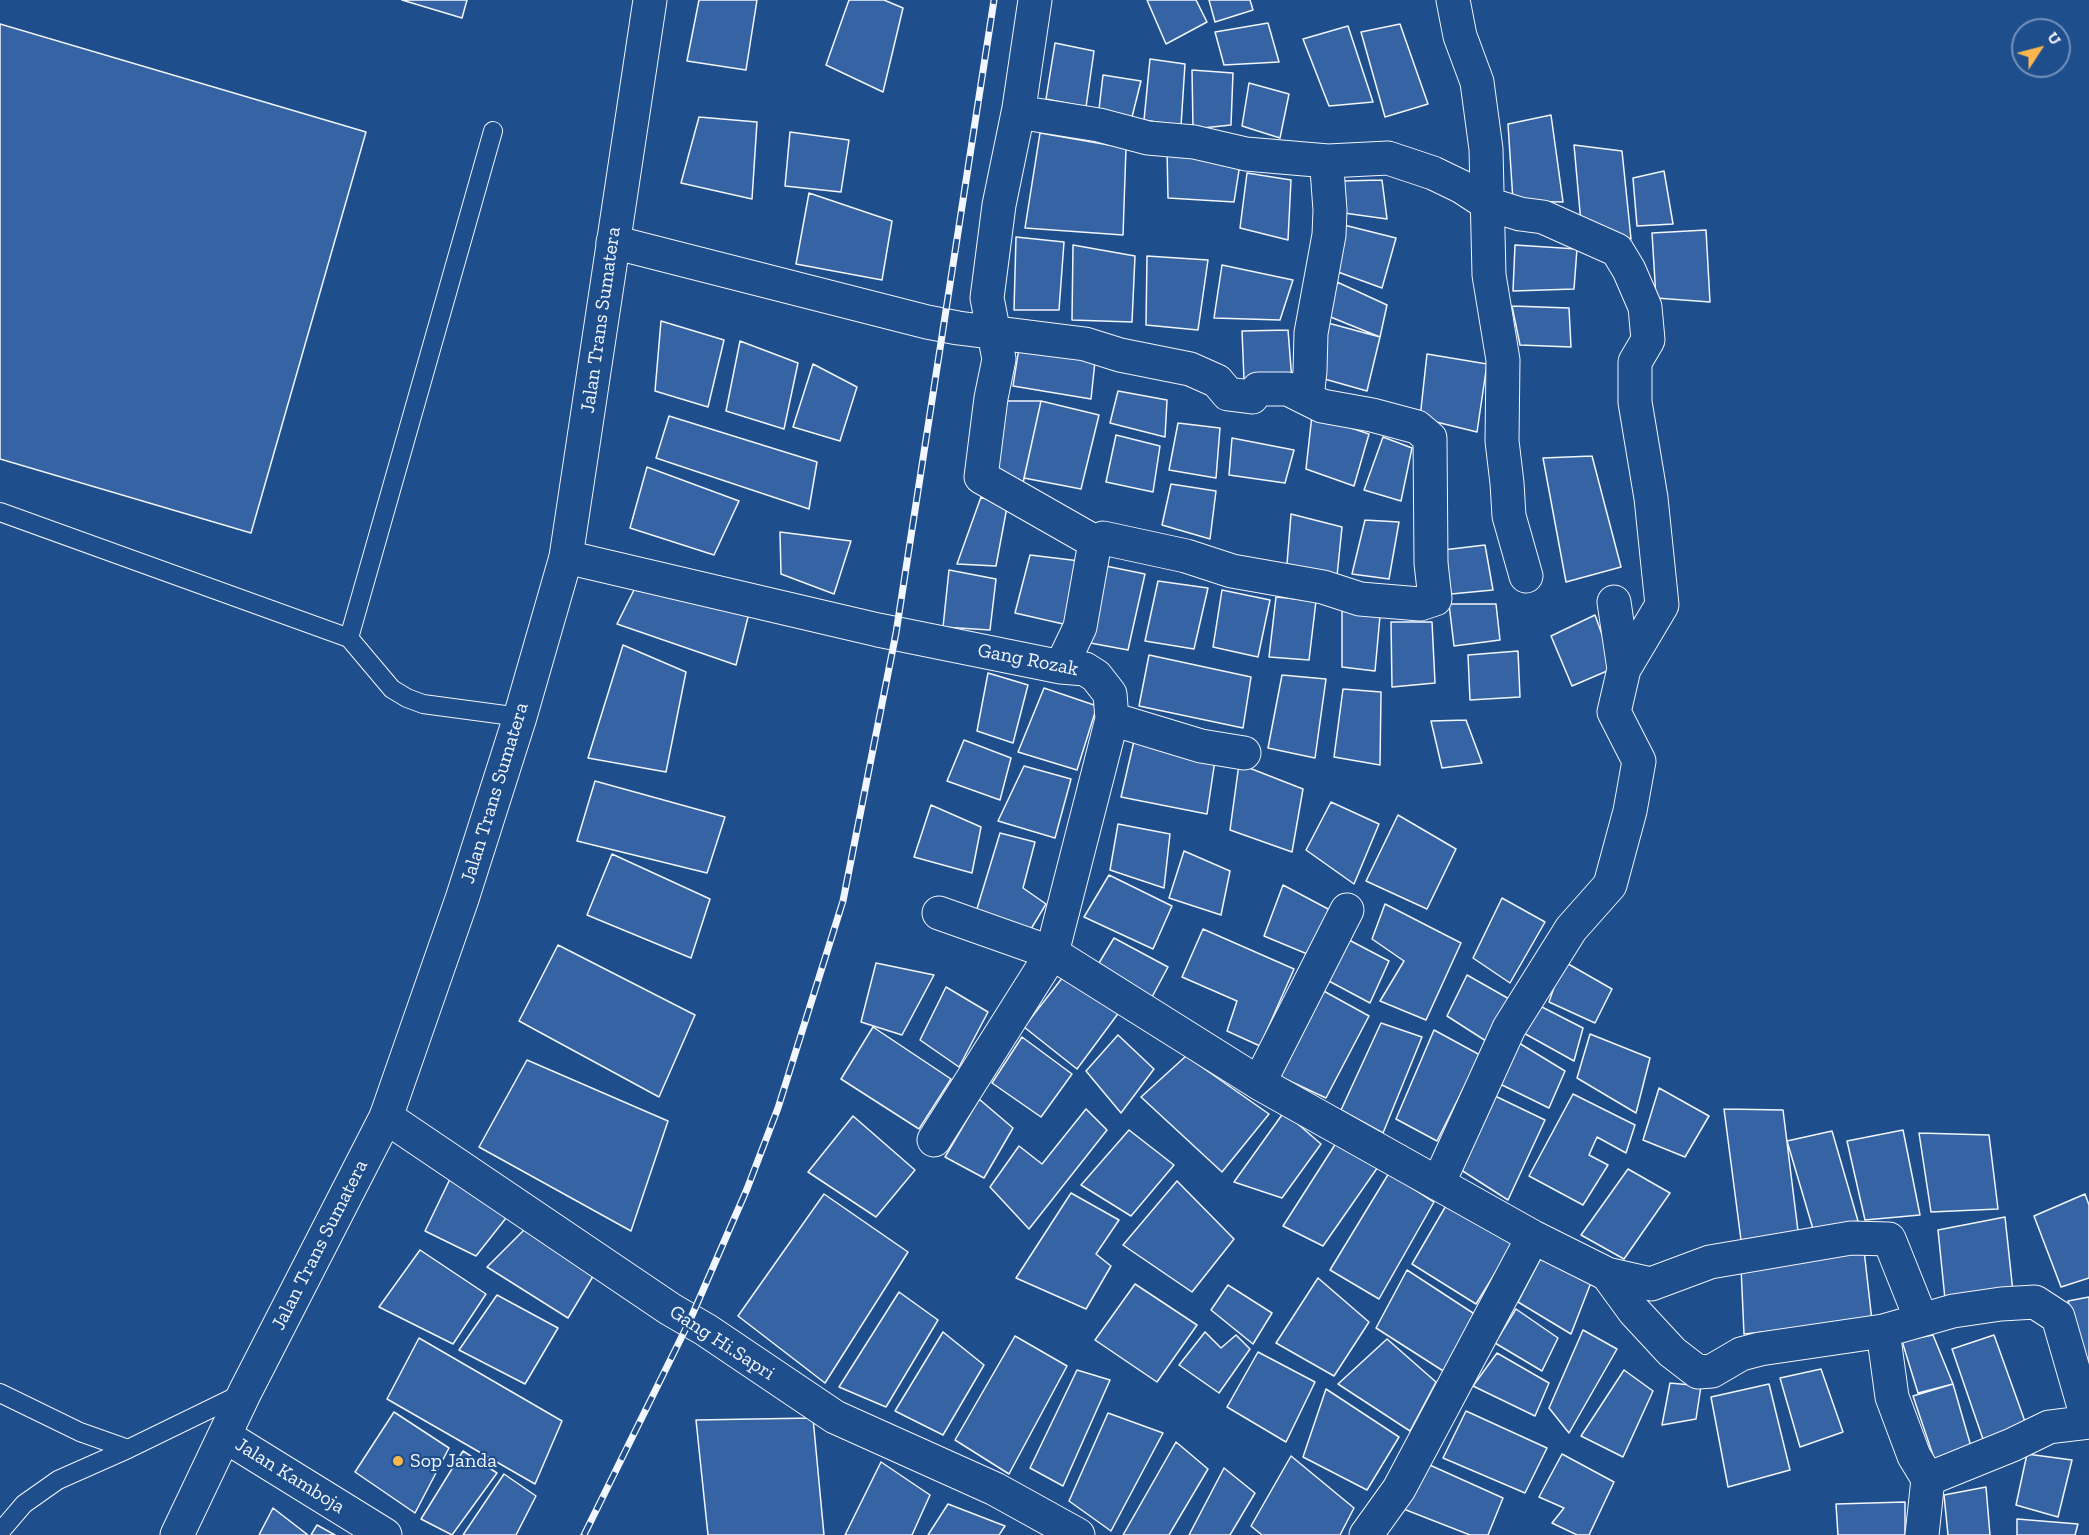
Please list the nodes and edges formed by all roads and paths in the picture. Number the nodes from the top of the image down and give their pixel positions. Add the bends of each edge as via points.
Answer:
1 (650, 0) edge
2 (1035, 0) edge
3 (1453, 0) edge
4 (1019, 108) junction
5 (493, 131) dead end
6 (1328, 160) junction
7 (1488, 204) junction
8 (613, 242) junction
9 (995, 332) junction
10 (1307, 398) junction
11 (0, 512) edge
12 (1095, 542) junction
13 (566, 557) junction
14 (1526, 576) dead end
15 (1614, 602) dead end
16 (349, 638) junction
17 (1061, 667) junction
18 (1624, 669) junction
19 (520, 717) junction
20 (1112, 719) junction
21 (1244, 753) dead end
22 (1347, 910) dead end
23 (939, 913) dead end
24 (1052, 953) junction
25 (1259, 1083) junction
26 (386, 1117) junction
27 (934, 1140) dead end
28 (1438, 1184) junction
29 (1533, 1237) junction
30 (1607, 1274) junction
31 (1921, 1319) junction
32 (1883, 1331) junction
33 (245, 1392) junction
34 (0, 1393) edge
35 (2089, 1417) edge
36 (2089, 1422) edge
37 (225, 1436) junction
38 (128, 1449) junction
39 (1928, 1479) junction
40 (0, 1532) edge
41 (177, 1535) edge
42 (385, 1535) edge
43 (1078, 1535) edge
44 (1366, 1535) edge
45 (1922, 1535) edge

1 - 8 main road, Jalan Trans Sumatera
2 - 4 main road
3 - 7 main road via 1460,36 1477,82 1486,148
4 - 6 main road via 1024,113 1099,125 1148,138 1194,142 1246,154
4 - 9 main road via 999,206 987,298
5 - 16 lane
6 - 7 main road via 1388,158 1433,173
6 - 10 main road via 1329,235 1311,333
7 - 14 main road via 1489,275 1503,360 1502,441 1509,516
7 - 18 main road via 1543,217 1617,250 1645,308 1648,340 1635,362 1635,402 1651,498 1662,605
8 - 9 main road via 927,322
8 - 13 main road, Jalan Trans Sumatera
9 - 10 main road via 1085,344 1190,369 1217,381 1228,394 1252,397 1258,389 1288,389
9 - 12 main road via 999,359 981,477
10 - 12 main road via 1322,406 1417,427 1430,438 1435,599 1420,603 1360,599 1103,537
11 - 16 lane
12 - 17 main road via 1080,627
13 - 17 main road, Gang Rozak via 878,630
13 - 19 main road, Jalan Trans Sumatera
15 - 18 main road
16 - 19 lane via 392,689 407,698 423,704
17 - 20 main road, Gang Rozak via 1085,669 1096,676 1110,694
18 - 28 main road via 1614,712 1639,761 1610,885 1571,929 1509,1028
19 - 26 main road, Jalan Trans Sumatera
20 - 21 main road via 1202,746
20 - 24 main road, Gang Rozak
22 - 25 main road
23 - 24 main road
24 - 25 main road
24 - 27 main road, Gang Rozak
25 - 28 main road
26 - 33 main road, Jalan Trans Sumatera
26 - 43 main road, Gang Hi.Sapri via 835,1417 995,1489
28 - 29 main road
29 - 30 main road
29 - 44 main road via 1400,1489
30 - 31 main road via 1650,1284 1710,1262 1851,1238 1889,1239
30 - 32 main road via 1672,1352 1698,1372 1712,1371 1741,1354 1760,1349
31 - 32 main road
31 - 35 main road via 1970,1308 2035,1302 2058,1317
32 - 39 main road via 1892,1397 1914,1456
33 - 37 main road, Jalan Trans Sumatera
33 - 38 lane
34 - 38 lane via 80,1432
36 - 39 main road via 2049,1427
37 - 41 main road, Jalan Trans Sumatera
37 - 42 main road, Jalan Kamboja
38 - 40 lane via 58,1480 24,1504
39 - 45 main road

